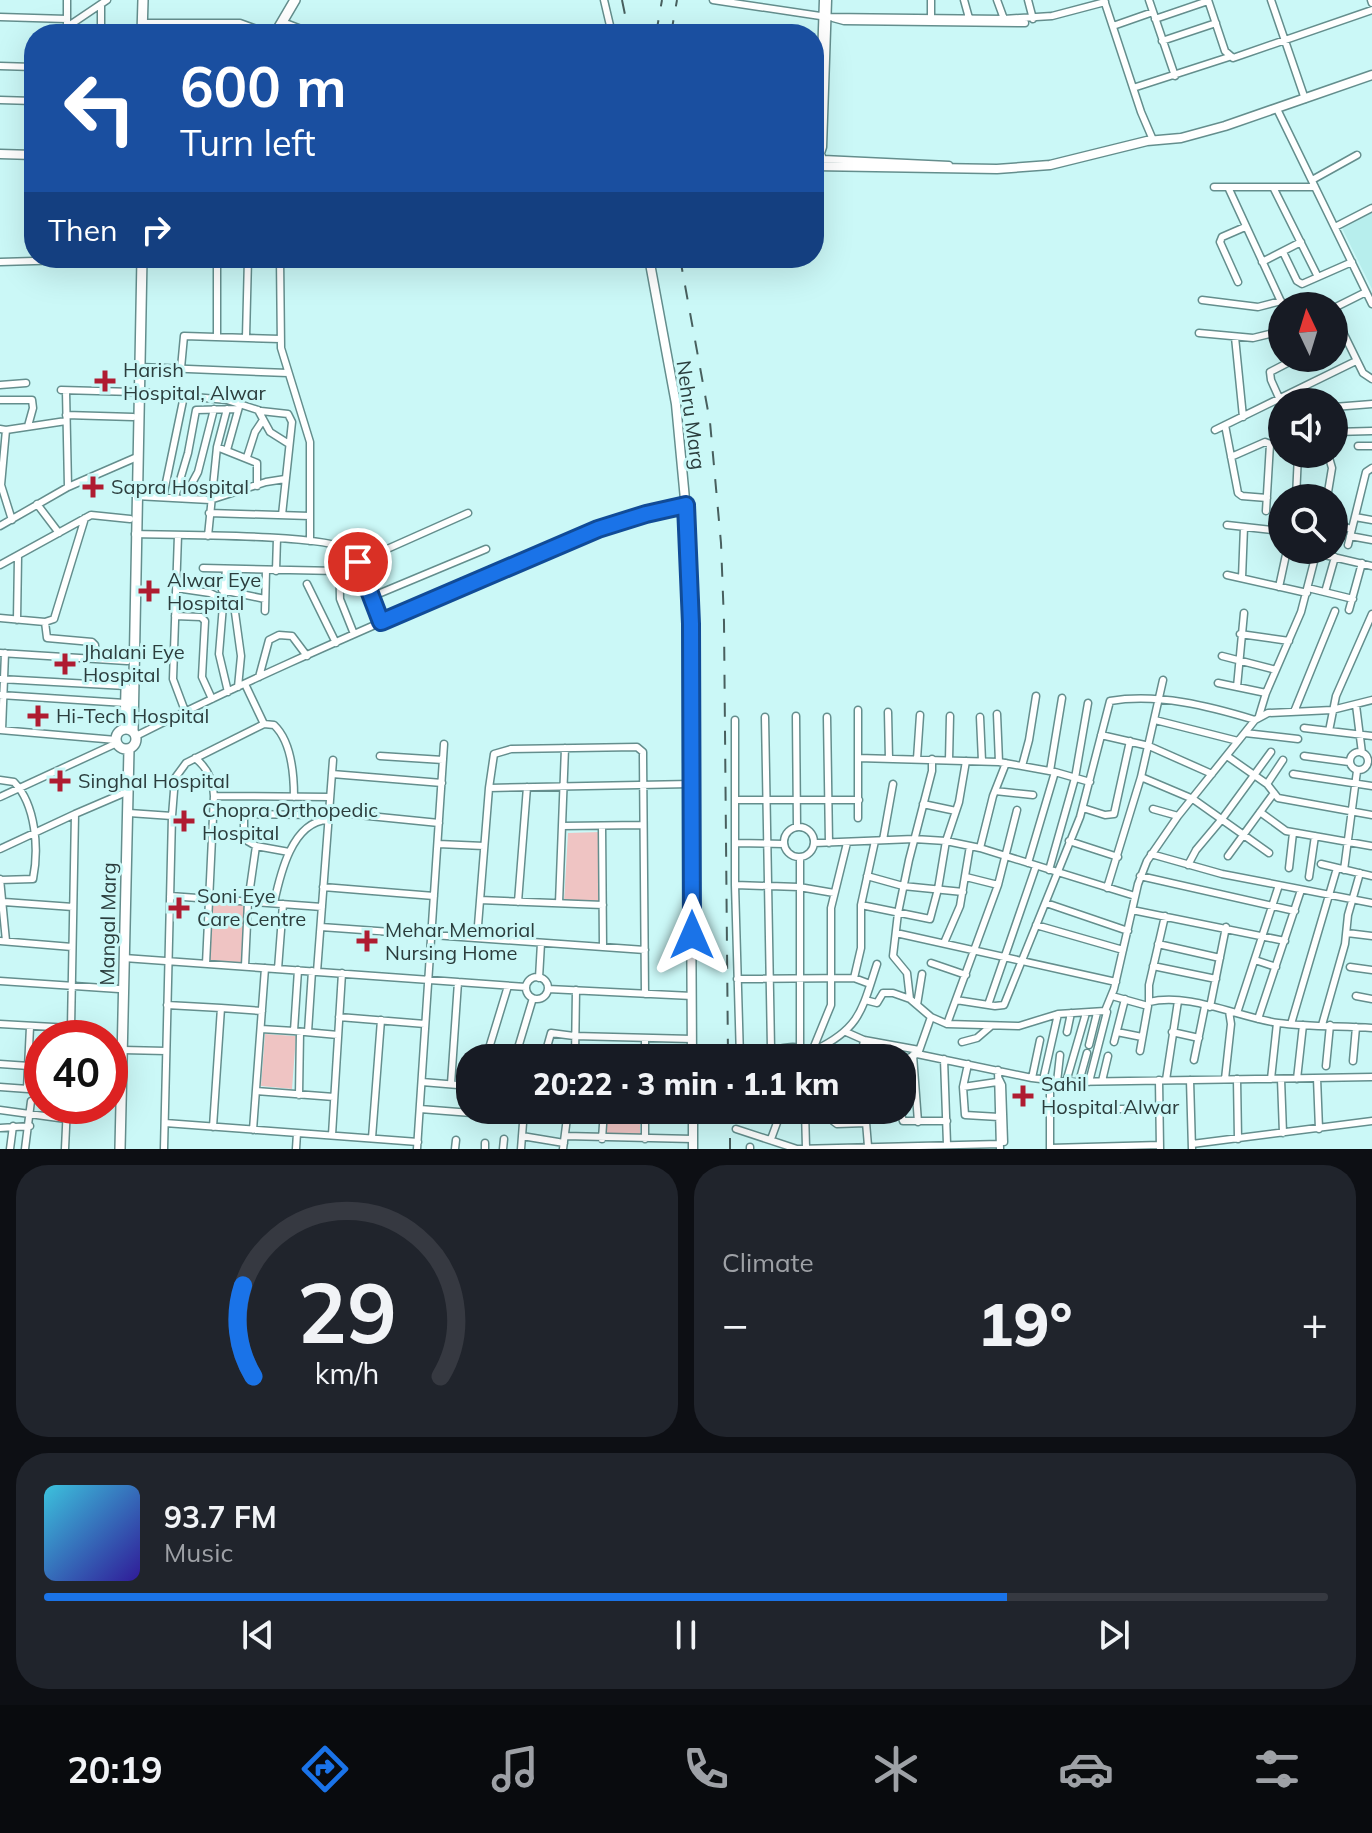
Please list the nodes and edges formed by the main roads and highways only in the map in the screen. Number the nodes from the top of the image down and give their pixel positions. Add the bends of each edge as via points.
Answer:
1 (146, 0) edge
2 (295, 0) edge
3 (302, 0) edge
4 (147, 24) edge
5 (279, 24) edge
6 (288, 24) edge
7 (139, 268) edge
8 (139, 268) edge
9 (136, 392) junction
10 (134, 458) junction
11 (131, 732) junction
12 (122, 745) junction
13 (122, 958) junction
14 (120, 1020) edge
15 (121, 1020) edge
16 (114, 1124) edge
17 (116, 1124) edge
18 (115, 1148) edge

1 - 4 main road
2 - 5 main road
3 - 6 main road
7 - 9 main road
8 - 9 main road
9 - 10 main road
9 - 10 main road
10 - 11 main road
10 - 11 main road via 125,703
11 - 12 main road via 119,733
11 - 12 main road via 135,743
12 - 13 main road, Mangal Marg
12 - 13 main road, Mangal Marg via 129,813
13 - 14 main road, Mangal Marg
13 - 15 main road, Mangal Marg
16 - 18 main road, Mangal Marg
17 - 18 main road, Mangal Marg

